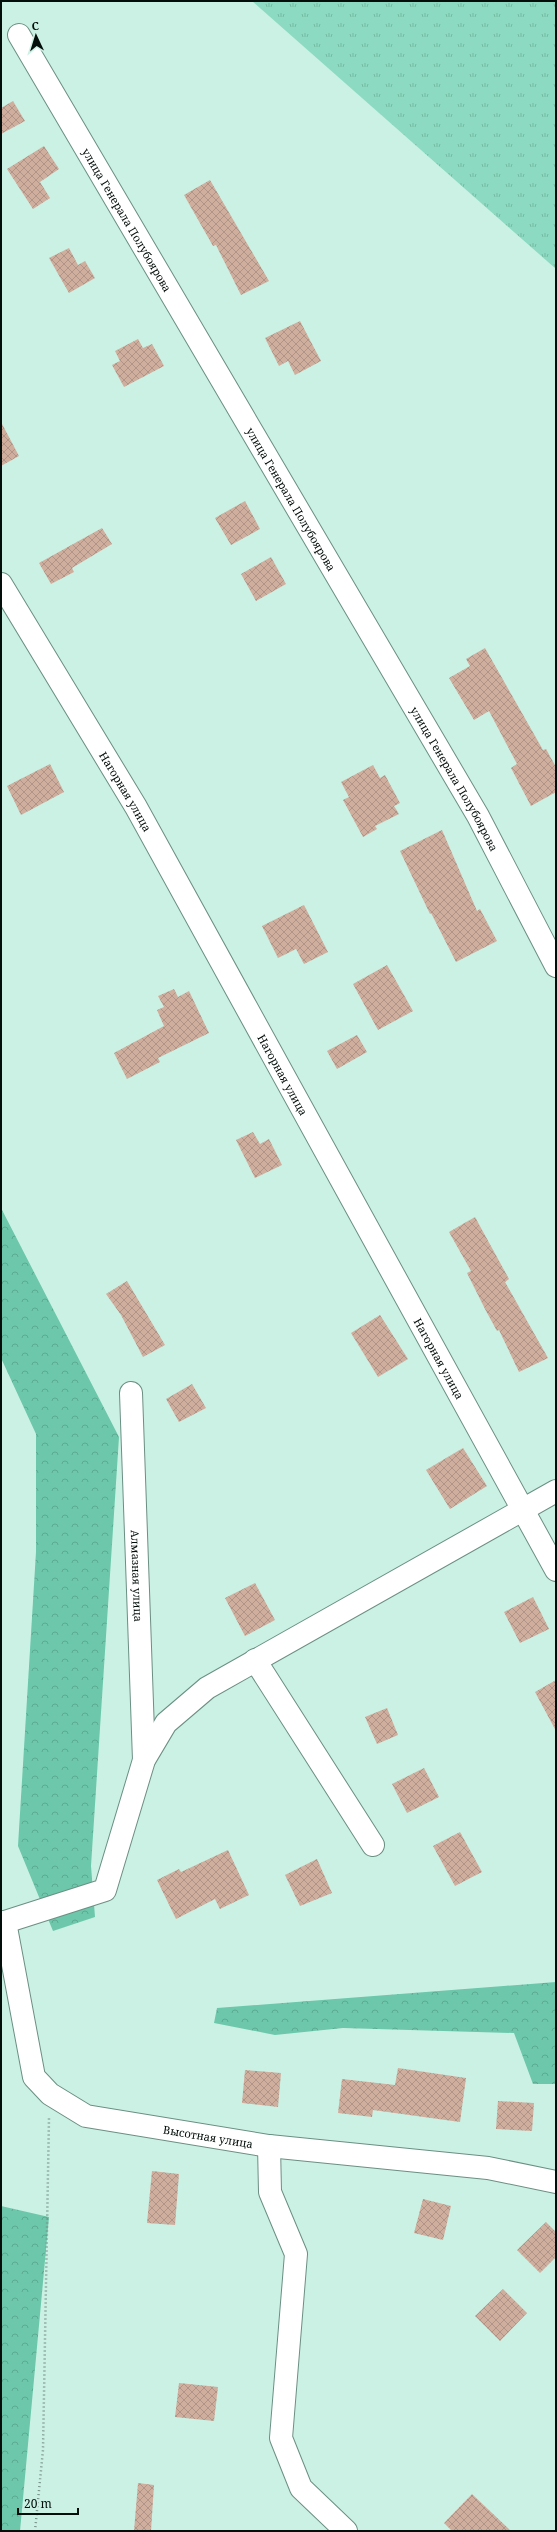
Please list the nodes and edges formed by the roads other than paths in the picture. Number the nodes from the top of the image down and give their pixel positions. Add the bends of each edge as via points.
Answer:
1 (19, 35) dead end
2 (1, 584) edge
3 (556, 966) edge
4 (131, 1393) dead end
5 (556, 1491) edge
6 (523, 1509) junction
7 (556, 1570) edge
8 (255, 1660) junction
9 (144, 1760) junction
10 (373, 1845) dead end
11 (3, 1922) edge
12 (269, 2146) junction
13 (556, 2182) edge
14 (346, 2531) edge

1 - 3 street, улица Генерала Полубоярова via 478,816
2 - 6 street, Нагорная улица via 136,807
4 - 9 street, Алмазная улица
5 - 6 street
6 - 7 street, Нагорная улица
6 - 8 street
8 - 9 street via 207,1688 166,1723
8 - 10 street
9 - 11 street via 105,1890
11 - 12 street, Высотная улица via 34,2077 50,2094 86,2116
12 - 13 street, Высотная улица via 488,2168
12 - 14 street via 270,2192 296,2254 280,2438 301,2488

